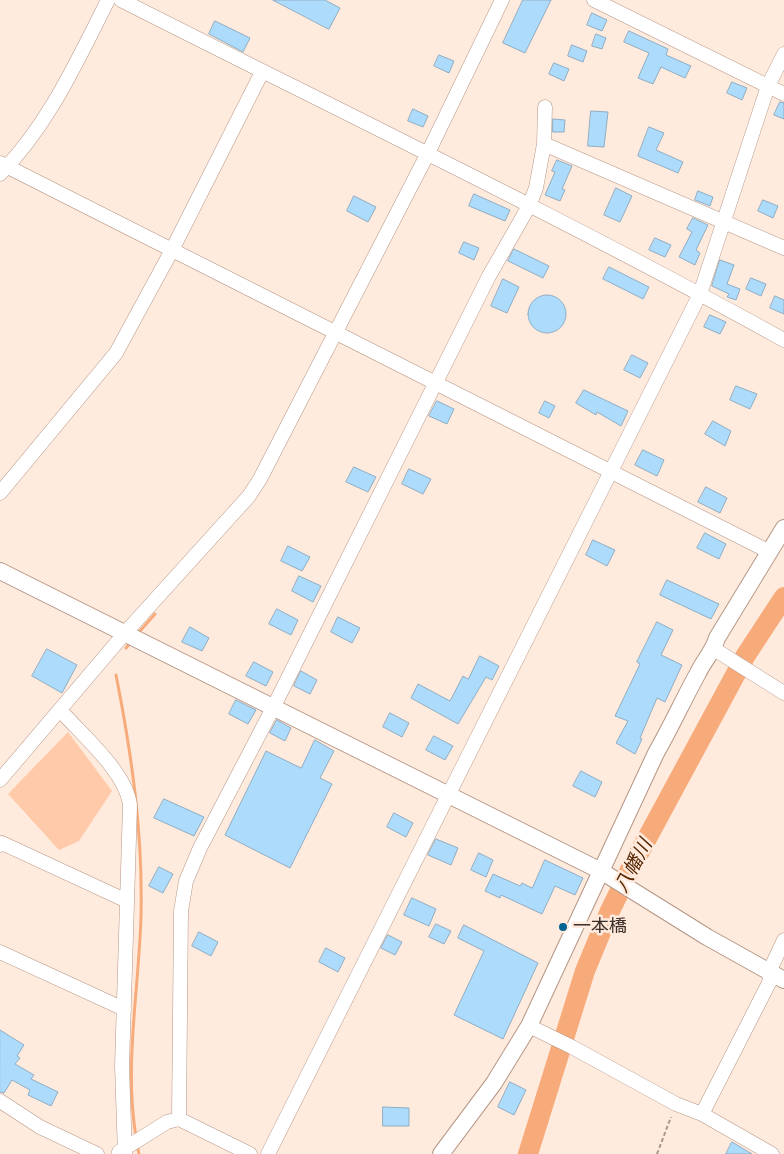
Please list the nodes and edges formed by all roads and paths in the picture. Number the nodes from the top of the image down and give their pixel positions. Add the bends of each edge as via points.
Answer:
1 (108, 0) edge
2 (121, 0) edge
3 (502, 0) edge
4 (594, 0) edge
5 (784, 54) edge
6 (262, 72) junction
7 (768, 86) junction
8 (784, 94) edge
9 (545, 108) dead end
10 (544, 144) junction
11 (427, 155) junction
12 (2, 168) edge
13 (529, 206) junction
14 (725, 220) junction
15 (784, 248) edge
16 (172, 250) junction
17 (700, 294) junction
18 (335, 332) junction
19 (784, 340) edge
20 (436, 382) junction
21 (612, 472) junction
22 (0, 492) edge
23 (784, 528) edge
24 (768, 551) junction
25 (0, 570) edge
26 (125, 634) junction
27 (714, 649) junction
28 (784, 694) edge
29 (273, 708) junction
30 (61, 711) junction
31 (0, 780) edge
32 (448, 796) junction
33 (0, 845) edge
34 (607, 876) junction
35 (127, 901) junction
36 (784, 940) edge
37 (0, 952) edge
38 (769, 972) junction
39 (784, 980) edge
40 (124, 1009) junction
41 (529, 1026) junction
42 (0, 1101) edge
43 (676, 1104) junction
44 (702, 1114) junction
45 (179, 1119) junction
46 (128, 1147) edge
47 (97, 1154) edge
48 (250, 1154) edge
49 (268, 1154) edge
50 (441, 1154) edge
51 (657, 1154) edge
52 (772, 1154) edge

1 - 12 street via 56,102 36,133
2 - 6 street
3 - 11 street
4 - 7 street
5 - 7 street
6 - 11 street
6 - 16 street
7 - 8 street
7 - 14 street
9 - 10 street
10 - 13 street via 536,188
10 - 14 street
11 - 13 street
11 - 18 street
12 - 16 street
13 - 17 street
13 - 20 street via 489,276
14 - 15 street
14 - 17 street
16 - 18 street
16 - 22 street via 116,354
17 - 19 street
17 - 21 street
18 - 20 street
18 - 26 street via 282,439 249,496
20 - 21 street
20 - 29 street
21 - 24 street
21 - 32 street
23 - 24 street
24 - 27 street via 717,638
25 - 26 street
26 - 29 street
26 - 30 street
27 - 28 street
27 - 34 street via 698,671 677,718 656,753
29 - 32 street
29 - 45 street via 186,881 181,911
30 - 31 street
30 - 35 street via 119,776 129,792
32 - 34 street
32 - 49 street
33 - 35 street via 2,842
34 - 38 street
34 - 41 street
35 - 40 street
36 - 38 street
37 - 40 street
38 - 39 street
38 - 44 street via 770,982
40 - 46 street via 123,1127
41 - 43 street
41 - 50 street via 494,1083
42 - 47 street via 40,1127
43 - 44 street
43 - 51 path
44 - 52 street
45 - 46 street via 167,1122
45 - 48 street

